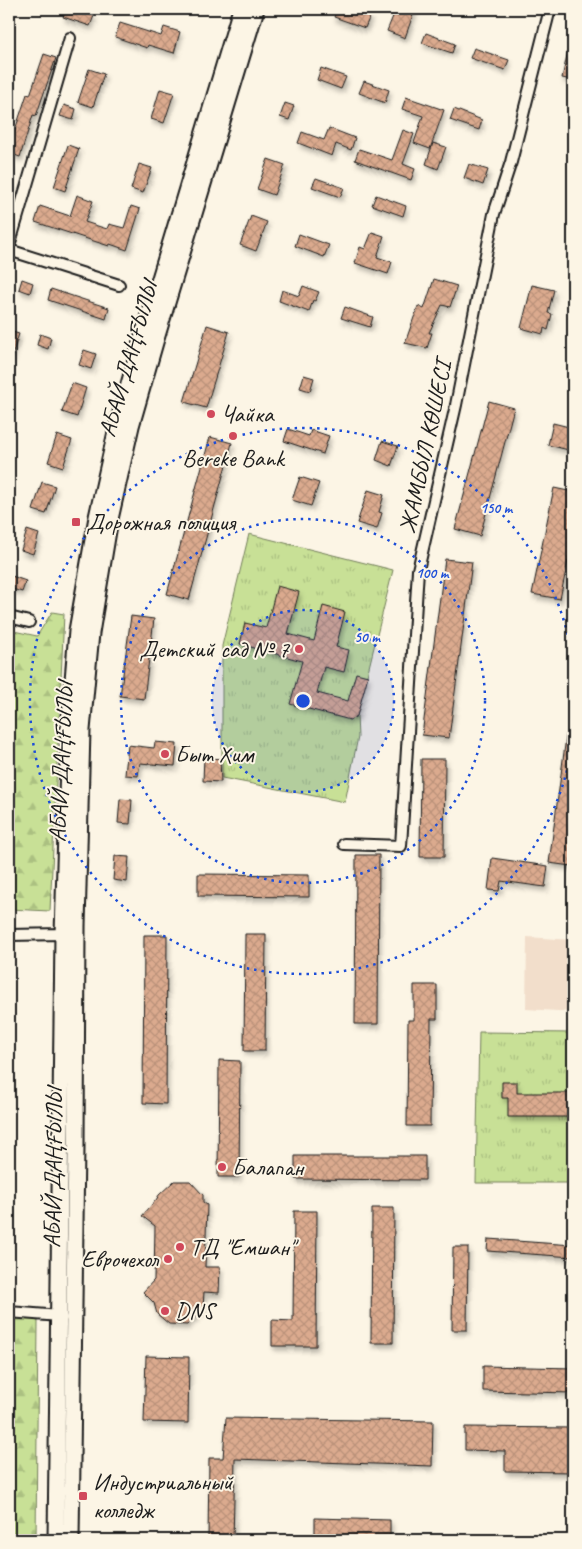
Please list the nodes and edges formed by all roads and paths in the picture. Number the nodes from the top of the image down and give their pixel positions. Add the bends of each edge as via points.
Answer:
1 (242, 9) edge
2 (256, 9) edge
3 (550, 9) edge
4 (70, 38) dead end
5 (9, 248) edge
6 (119, 285) dead end
7 (9, 617) edge
8 (29, 622) dead end
9 (344, 844) dead end
10 (77, 926) junction
11 (63, 934) junction
12 (9, 935) edge
13 (9, 1312) edge
14 (60, 1316) junction
15 (74, 1326) junction
16 (56, 1540) edge
17 (71, 1540) edge

1 - 11 main road, АБАЙ ДАҢҒЫЛЫ via 140,344 97,516 77,631 70,719
2 - 10 main road, АБАЙ ДАҢҒЫЛЫ via 151,356 110,519 91,632 82,730
3 - 9 street, ЖАМБЫЛ КӨШЕСІ via 511,162 494,214 456,406 418,570 401,846
4 - 5 street
5 - 6 street
7 - 8 street
10 - 11 street
10 - 15 main road, АБАЙ ДАҢҒЫЛЫ
11 - 12 street
11 - 14 main road, АБАЙ ДАҢҒЫЛЫ
13 - 14 street
14 - 15 street
14 - 16 main road, АБАЙ ДАҢҒЫЛЫ
15 - 17 main road, АБАЙ ДАҢҒЫЛЫ

